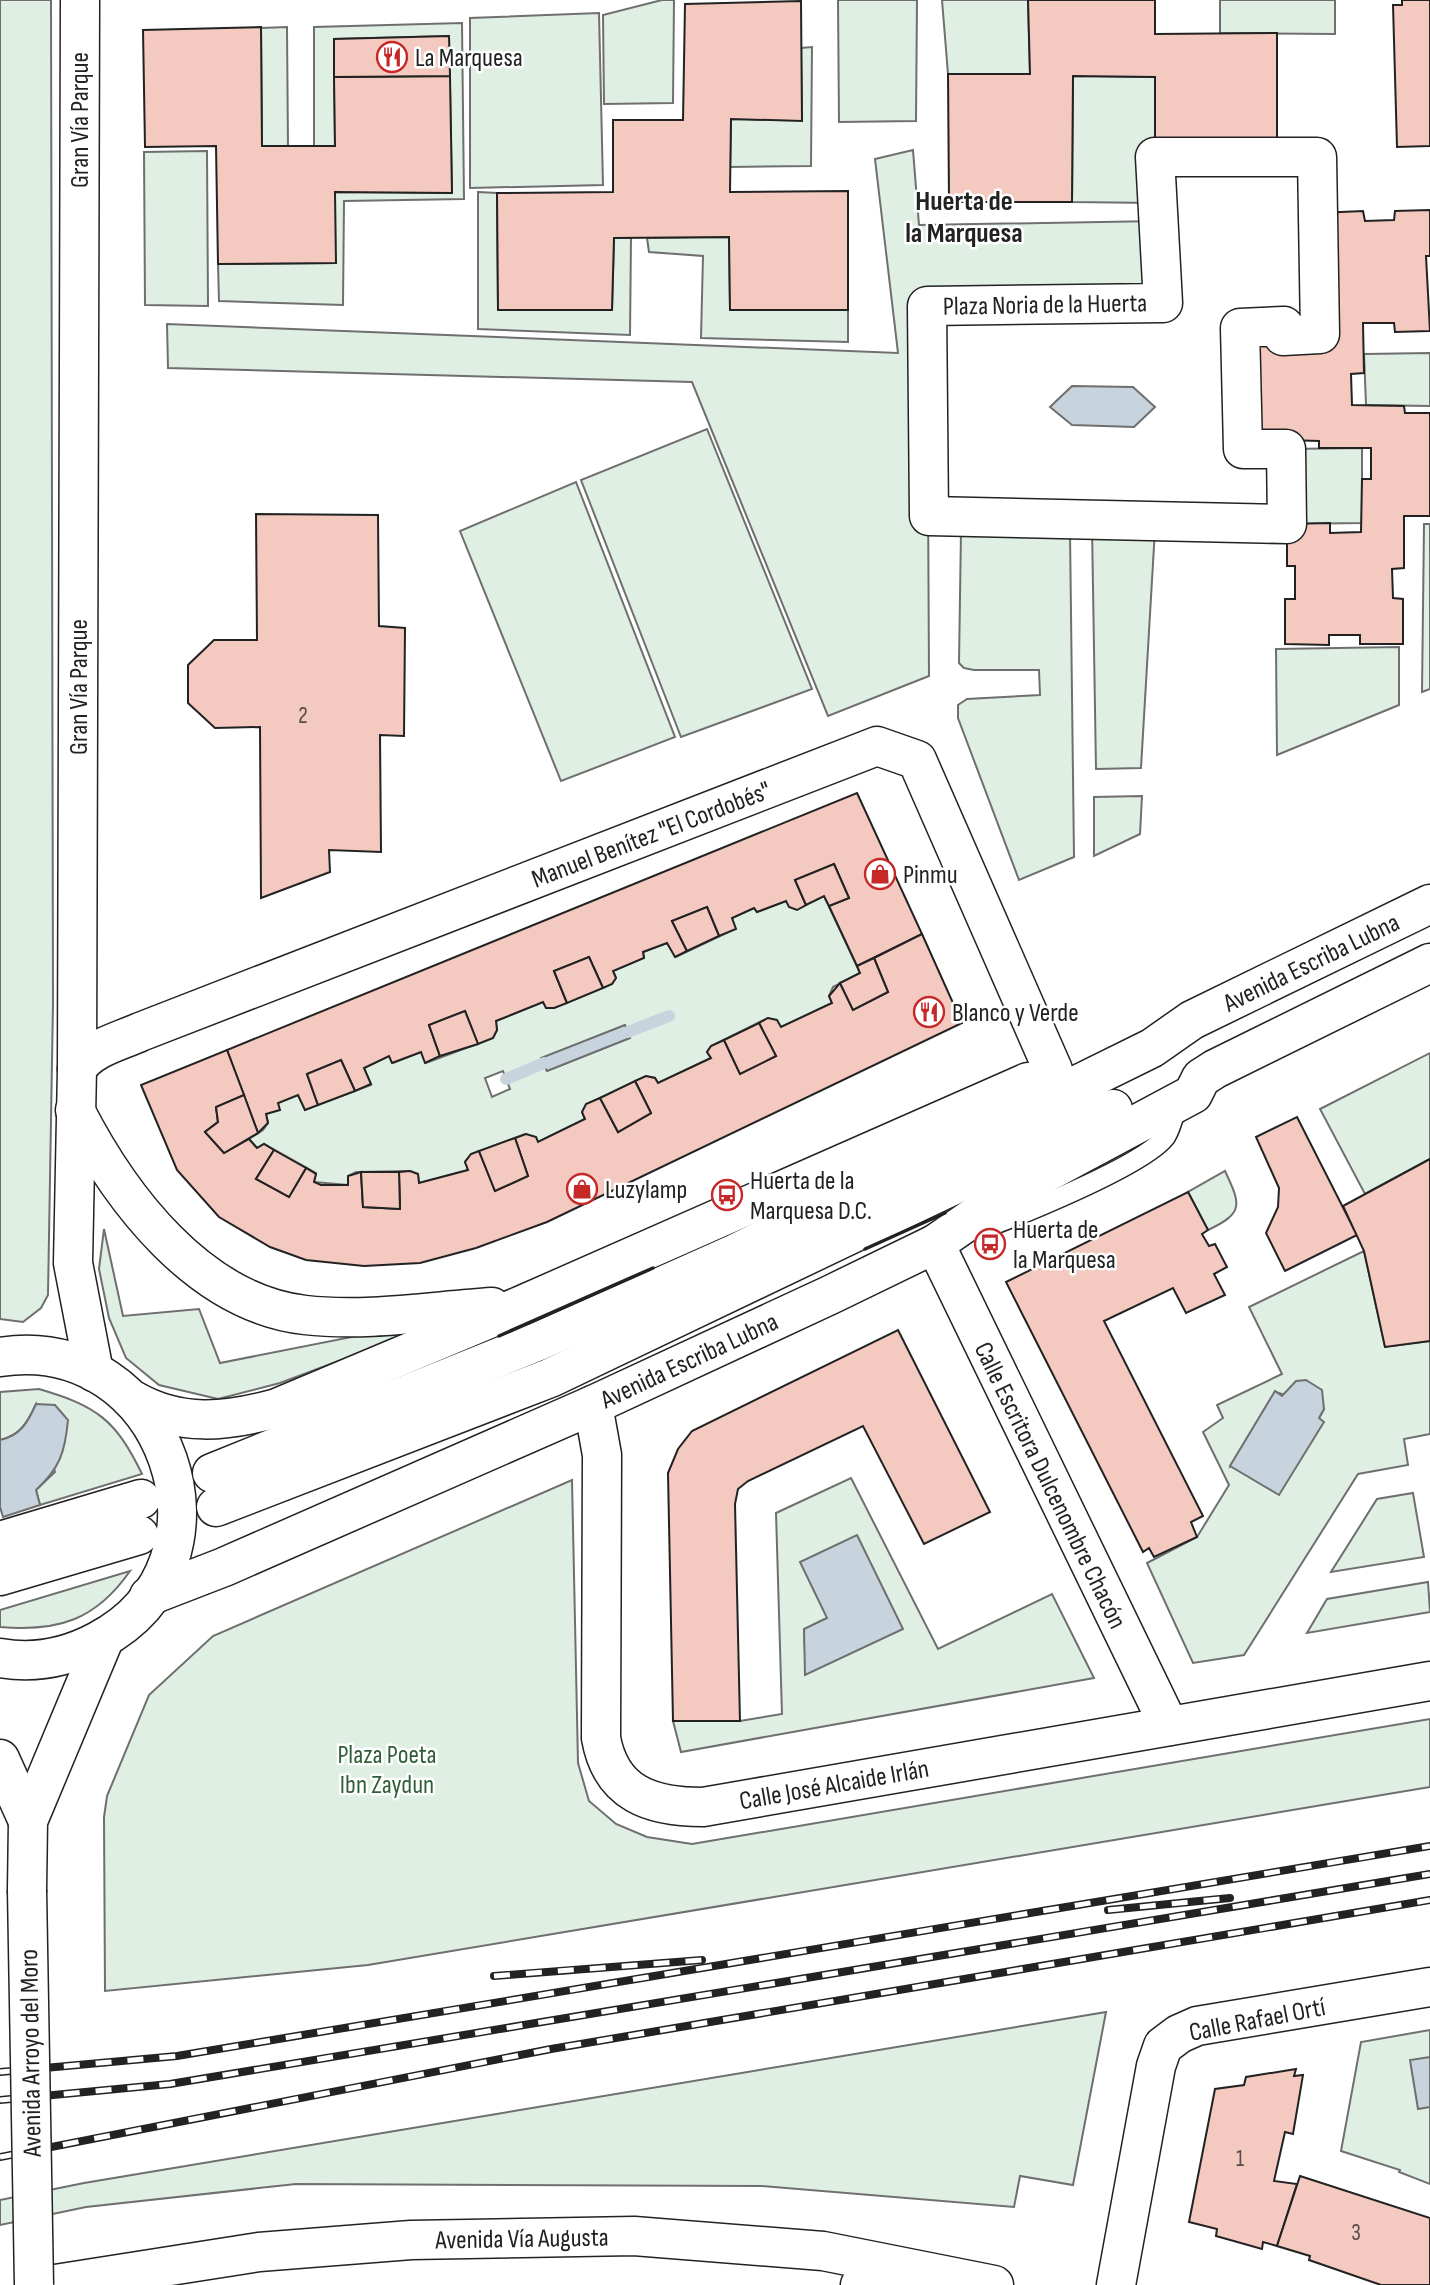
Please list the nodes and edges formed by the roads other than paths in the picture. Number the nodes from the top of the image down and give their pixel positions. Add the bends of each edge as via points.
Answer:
1 (80, 0) edge
2 (948, 518) joint
3 (1430, 904) edge
4 (1430, 963) edge
5 (1192, 1020) junction
6 (77, 1069) junction
7 (1053, 1070) junction
8 (1190, 1090) junction
9 (75, 1108) junction
10 (935, 1244) junction
11 (522, 1305) junction
12 (0, 1357) edge
13 (94, 1372) junction
14 (132, 1400) junction
15 (593, 1405) junction
16 (0, 1541) edge
17 (0, 1576) edge
18 (149, 1596) junction
19 (105, 1637) junction
20 (0, 1658) edge
21 (1430, 1681) edge
22 (1169, 1726) junction
23 (0, 1759) edge
24 (28, 1821) junction
25 (1430, 1987) edge
26 (916, 2270) junction
27 (34, 2285) edge
28 (50, 2285) edge
29 (860, 2285) edge
30 (994, 2285) edge
31 (1116, 2285) edge

1 - 6 main road, Gran Vía Parque
2 - 2 main road, Plaza Noria de la Huerta via 1287,523 1286,449 1243,449 1240,328 1284,326 1283,336 1320,334 1317,157 1155,157 1163,303 927,306 929,516
3 - 5 main road, Avenida Escriba Lubna
4 - 8 main road, Avenida Escriba Lubna
5 - 7 main road, Avenida Escriba Lubna via 1165,1021
5 - 8 main road, Avenida Escriba Lubna via 1152,1048 736,1254 214,1490 550,1378 1186,1075
6 - 7 main road, Manuel Benítez "El Cordobés" via 94,1051 140,1032 877,747 917,760
6 - 9 main road, Gran Vía Parque
7 - 11 main road, Avenida Escriba Lubna
8 - 10 main road, Avenida Escriba Lubna via 1010,1192
9 - 11 main road via 98,1152 161,1234 215,1279 258,1303 305,1315 349,1317
9 - 13 main road, Gran Vía Parque via 73,1263
10 - 15 main road, Avenida Escriba Lubna
10 - 22 main road, Calle Escritora Dulcenombre Chacón
11 - 14 main road, Avenida Escriba Lubna via 248,1416 185,1419 158,1415
12 - 13 main road via 36,1355
13 - 14 main road
14 - 18 main road via 166,1451 177,1496 174,1541
15 - 18 main road, Avenida Escriba Lubna
15 - 22 main road, Calle José Alcaide Irlán via 602,1455 601,1738 614,1775 632,1791 656,1804 703,1807
16 - 17 main road via 140,1517
18 - 19 main road via 122,1626
19 - 20 main road via 68,1654 28,1660
19 - 24 main road, Avenida Arroyo del Moro
21 - 22 main road, Calle José Alcaide Irlán
23 - 24 main road, Avenida Arroyo del Moro
24 - 27 main road, Avenida Arroyo del Moro, bridge
25 - 31 main road, Calle Rafael Ortí via 1196,2026 1163,2046 1151,2086
26 - 28 main road, Avenida Vía Augusta via 823,2251 620,2236 411,2240 259,2252
26 - 29 main road
26 - 30 main road, Avenida Vía Augusta

